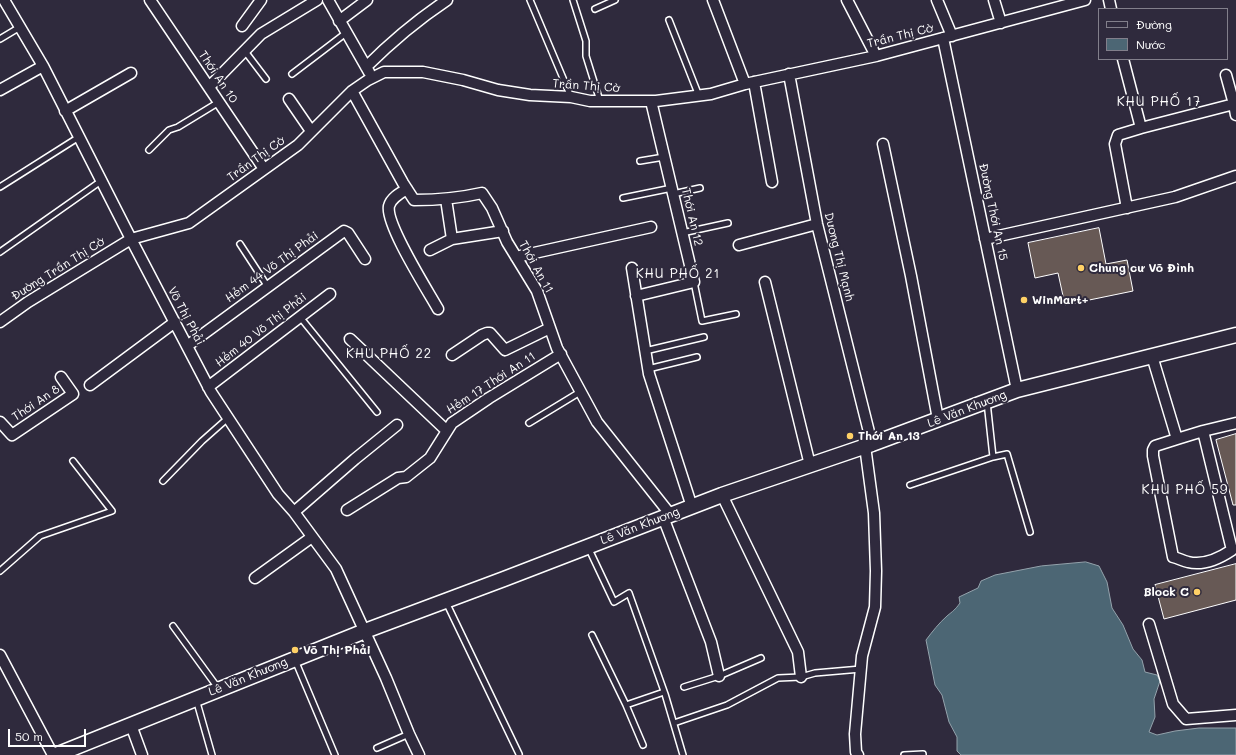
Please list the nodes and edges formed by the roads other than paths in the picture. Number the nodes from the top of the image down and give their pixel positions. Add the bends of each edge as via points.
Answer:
1 (4, 0) edge
2 (150, 0) edge
3 (261, 0) edge
4 (317, 0) edge
5 (328, 0) edge
6 (367, 0) edge
7 (447, 0) edge
8 (530, 0) edge
9 (573, 0) edge
10 (615, 0) edge
11 (713, 0) edge
12 (847, 0) edge
13 (937, 0) edge
14 (994, 0) edge
15 (1085, 0) edge
16 (595, 9) dead end
17 (669, 20) dead end
18 (339, 22) junction
19 (1001, 23) junction
20 (242, 26) dead end
21 (20, 27) junction
22 (346, 33) junction
23 (948, 37) junction
24 (0, 39) edge
25 (244, 50) junction
26 (876, 56) junction
27 (1123, 60) edge
28 (43, 66) junction
29 (366, 67) junction
30 (131, 73) dead end
31 (292, 74) dead end
32 (789, 74) junction
33 (1226, 75) dead end
34 (372, 78) junction
35 (266, 79) dead end
36 (750, 83) junction
37 (209, 87) junction
38 (0, 90) edge
39 (352, 91) junction
40 (699, 96) junction
41 (571, 97) junction
42 (288, 99) dead end
43 (600, 101) junction
44 (651, 101) junction
45 (219, 102) junction
46 (1234, 104) junction
47 (65, 111) junction
48 (1236, 115) edge
49 (1141, 128) junction
50 (311, 131) junction
51 (79, 137) junction
52 (883, 144) dead end
53 (149, 150) dead end
54 (664, 157) junction
55 (640, 161) dead end
56 (264, 169) junction
57 (1236, 176) edge
58 (101, 181) junction
59 (772, 182) dead end
60 (0, 187) edge
61 (407, 188) junction
62 (700, 188) dead end
63 (672, 191) junction
64 (622, 198) dead end
65 (446, 199) junction
66 (1127, 208) junction
67 (728, 222) dead end
68 (817, 224) junction
69 (651, 227) dead end
70 (502, 231) junction
71 (682, 233) junction
72 (131, 239) junction
73 (452, 239) junction
74 (985, 239) junction
75 (240, 244) dead end
76 (739, 245) dead end
77 (430, 250) dead end
78 (0, 252) edge
79 (516, 257) junction
80 (365, 259) dead end
81 (632, 268) dead end
82 (694, 282) junction
83 (765, 282) dead end
84 (268, 287) junction
85 (330, 294) dead end
86 (636, 296) junction
87 (438, 309) dead end
88 (736, 314) dead end
89 (300, 317) junction
90 (0, 322) edge
91 (175, 322) junction
92 (550, 328) junction
93 (1236, 335) edge
94 (704, 337) dead end
95 (350, 339) dead end
96 (187, 346) junction
97 (646, 351) junction
98 (561, 354) junction
99 (452, 356) dead end
100 (1152, 356) junction
101 (697, 357) dead end
102 (648, 369) junction
103 (61, 377) dead end
104 (90, 385) dead end
105 (208, 387) junction
106 (1017, 390) junction
107 (580, 392) junction
108 (987, 401) junction
109 (377, 412) dead end
110 (228, 418) junction
111 (938, 419) junction
112 (0, 422) edge
113 (529, 423) dead end
114 (1236, 423) edge
115 (398, 425) dead end
116 (447, 431) junction
117 (1203, 431) junction
118 (1177, 439) junction
119 (869, 445) junction
120 (993, 457) junction
121 (73, 462) dead end
122 (810, 465) junction
123 (163, 481) dead end
124 (910, 484) dead end
125 (722, 495) junction
126 (692, 506) junction
127 (348, 510) dead end
128 (294, 512) junction
129 (667, 516) junction
130 (1030, 532) dead end
131 (312, 537) junction
132 (588, 546) junction
133 (0, 571) edge
134 (254, 578) dead end
135 (446, 601) junction
136 (1149, 624) dead end
137 (173, 626) dead end
138 (365, 631) junction
139 (592, 635) dead end
140 (0, 655) edge
141 (761, 658) dead end
142 (294, 659) junction
143 (861, 669) junction
144 (719, 676) junction
145 (801, 677) junction
146 (684, 687) dead end
147 (219, 689) junction
148 (664, 692) junction
149 (196, 698) junction
150 (626, 705) junction
151 (1236, 715) edge
152 (674, 723) junction
153 (131, 725) junction
154 (409, 734) junction
155 (643, 745) dead end
156 (377, 748) dead end
157 (519, 754) edge
158 (54, 755) edge
159 (142, 755) edge
160 (212, 755) edge
161 (335, 755) edge
162 (419, 755) edge
163 (683, 755) edge
164 (858, 755) edge
165 (904, 755) edge
166 (925, 755) edge

1 - 21 street, Võ Thị Phải
2 - 37 street, Thới An 10
3 - 20 street
4 - 25 street via 261,34
5 - 18 street
6 - 18 street
7 - 29 street via 425,14
8 - 41 lane
9 - 43 lane
10 - 16 lane
11 - 36 street
12 - 26 street
13 - 23 street, Đường Thới An 15
14 - 19 street
15 - 19 street, Trần Thị Cờ
17 - 40 lane
18 - 22 street
19 - 23 street, Trần Thị Cờ
21 - 24 lane
21 - 28 street, Võ Thị Phải
22 - 29 street
22 - 31 lane
23 - 26 street, Trần Thị Cờ
23 - 74 street, Đường Thới An 15
25 - 35 lane
25 - 37 street
26 - 32 street, Trần Thị Cờ
27 - 49 street
28 - 38 street
28 - 47 street, Võ Thị Phải
29 - 34 street
30 - 47 street
32 - 36 street, Trần Thị Cờ
32 - 68 street, Dương Thị Mạnh
33 - 46 street
34 - 39 street, Trần Thị Cờ
34 - 41 street, Trần Thị Cờ via 384,72 423,72 498,90
36 - 40 street, Trần Thị Cờ
36 - 59 street
37 - 45 street, Thới An 10
39 - 50 street, Trần Thị Cờ
39 - 61 street, Thới An 11
40 - 44 street, Trần Thị Cờ
41 - 43 street, Trần Thị Cờ
42 - 50 street
43 - 44 street, Trần Thị Cờ
44 - 54 street, Thới An 12
45 - 53 lane via 169,130
45 - 56 street, Thới An 10
46 - 48 street
46 - 49 street
47 - 51 street, Võ Thị Phải
49 - 66 street via 1118,135 1114,142
50 - 56 street, Trần Thị Cờ via 298,145
51 - 58 street, Võ Thị Phải
51 - 60 lane
52 - 111 street
54 - 55 lane
54 - 63 street, Thới An 12
56 - 72 street, Trần Thị Cờ via 189,223
57 - 66 street via 1175,197
58 - 72 street, Võ Thị Phải
58 - 78 lane
61 - 65 street, Thới An 11 via 414,200
61 - 87 street via 390,203 389,212 406,254
62 - 63 lane
63 - 64 lane
63 - 71 street, Thới An 12
65 - 70 street, Thới An 11 via 482,193
65 - 73 street
66 - 74 street
67 - 71 lane
68 - 76 street
68 - 119 street, Dương Thị Mạnh
69 - 79 street
70 - 73 street
70 - 79 street, Thới An 11
71 - 82 street, Thới An 12
72 - 90 street, Đường Trần Thị Cờ
72 - 91 street, Võ Thị Phải
73 - 77 street
74 - 106 street, Đường Thới An 15
75 - 84 lane
79 - 92 street, Thới An 11 via 536,291
80 - 84 street, Hẻm 44 Võ Thị Phải via 344,231
81 - 86 street
82 - 86 street
82 - 88 lane via 702,321
83 - 122 street
84 - 96 street, Hẻm 44 Võ Thị Phải
85 - 89 street, Hẻm 40 Võ Thị Phải
86 - 97 street
89 - 105 street, Hẻm 40 Võ Thị Phải
89 - 109 lane
91 - 96 street, Võ Thị Phải
91 - 104 street
92 - 98 street, Thới An 11
92 - 99 street via 505,350 486,333
93 - 100 main road, Lê Văn Khương
94 - 97 lane
95 - 116 street
96 - 105 street, Võ Thị Phải
97 - 102 street
98 - 107 street, Thới An 11
98 - 116 street, Hẻm 17 Thới An 11 via 483,402 452,423
100 - 106 main road, Lê Văn Khương
100 - 118 street
101 - 102 lane
102 - 126 street
103 - 112 street, Thới An 8 via 73,394 12,436
105 - 110 street, Võ Thị Phải
106 - 108 main road, Lê Văn Khương
107 - 113 lane
107 - 129 street, Thới An 11 via 597,422
108 - 111 main road, Lê Văn Khương
108 - 120 lane
110 - 123 lane
110 - 128 street, Võ Thị Phải via 278,494
111 - 119 main road, Lê Văn Khương
114 - 117 street
115 - 128 street
116 - 127 street, Hẻm 17 Thới An 11 via 430,458 406,477 398,478
117 - 118 street
117 - 118 street via 1232,550 1206,562 1188,563 1173,556 1153,450 1159,444
119 - 122 main road, Lê Văn Khương
119 - 143 street, Dương Thị Mạnh via 874,514 875,607
120 - 124 lane
120 - 130 lane via 1007,454
121 - 133 lane via 112,511 40,536
122 - 125 main road, Lê Văn Khương
125 - 126 main road, Lê Văn Khương
125 - 145 street via 798,652
126 - 129 main road, Lê Văn Khương
128 - 131 street, Võ Thị Phải
129 - 132 main road, Lê Văn Khương
129 - 144 street, Thới An 11 via 711,642
131 - 134 street
131 - 138 street, Võ Thị Phải via 336,569
132 - 135 main road, Lê Văn Khương
132 - 148 lane via 614,602 629,593
135 - 138 main road, Lê Văn Khương
135 - 157 lane
136 - 151 street via 1173,704 1186,719
137 - 147 lane
138 - 142 main road, Lê Văn Khương
138 - 154 street, Võ Thị Phải
139 - 150 lane
140 - 158 street
141 - 144 lane
142 - 147 main road, Lê Văn Khương
142 - 161 lane
143 - 145 lane via 815,673
143 - 164 street, Dương Thị Mạnh via 855,734
144 - 146 lane
145 - 152 lane via 778,678 727,705
147 - 149 main road, Lê Văn Khương
148 - 150 lane
148 - 152 lane
149 - 153 main road, Lê Văn Khương
149 - 160 lane
150 - 155 lane
152 - 163 lane
153 - 158 main road, Lê Văn Khương
153 - 159 street
154 - 156 lane
154 - 162 street, Võ Thị Phải
165 - 166 lane

